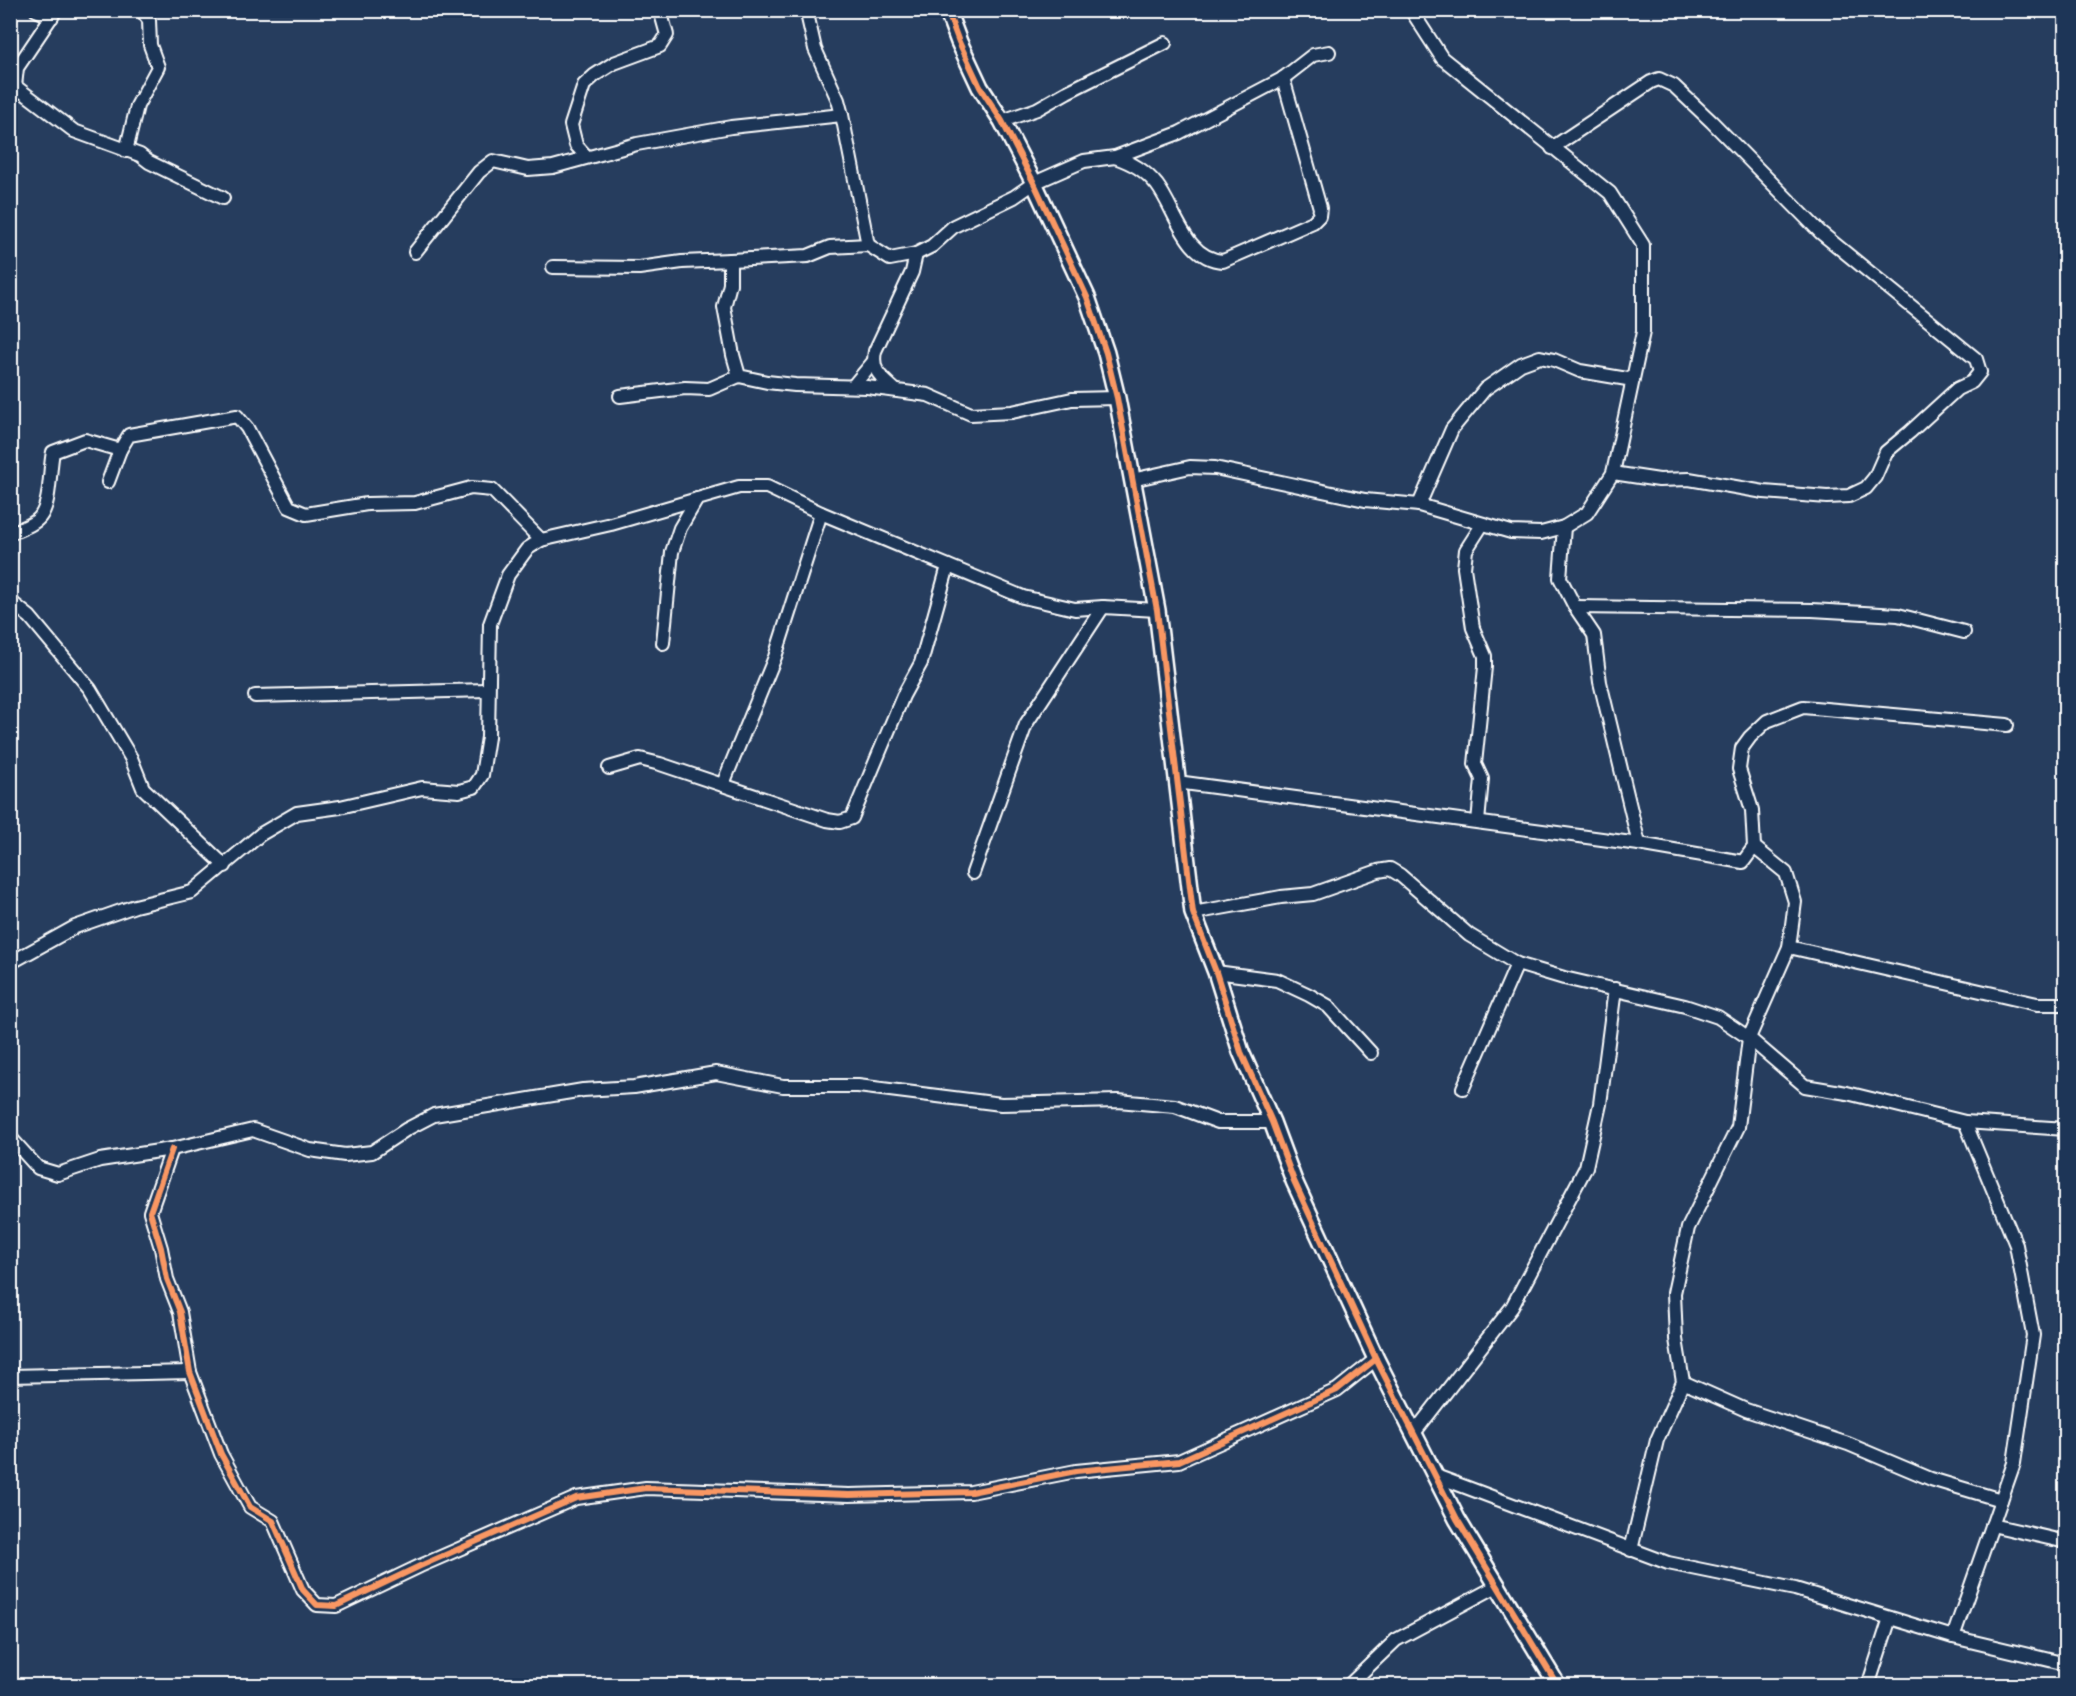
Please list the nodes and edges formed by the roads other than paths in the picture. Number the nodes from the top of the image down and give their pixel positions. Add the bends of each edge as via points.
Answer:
1 (36, 10) edge
2 (146, 10) edge
3 (660, 10) edge
4 (813, 10) edge
5 (947, 10) edge
6 (1411, 10) edge
7 (54, 14) edge
8 (1165, 43) dead end
9 (1329, 52) dead end
10 (14, 67) edge
11 (1283, 78) junction
12 (842, 115) junction
13 (1002, 121) junction
14 (1552, 148) junction
15 (126, 151) junction
16 (586, 156) junction
17 (1115, 157) junction
18 (1034, 183) junction
19 (223, 198) dead end
20 (868, 245) junction
21 (415, 252) dead end
22 (916, 254) junction
23 (730, 260) junction
24 (553, 267) dead end
25 (873, 362) junction
26 (739, 376) junction
27 (1633, 380) junction
28 (853, 386) junction
29 (895, 390) junction
30 (620, 396) dead end
31 (1117, 398) junction
32 (120, 450) junction
33 (1613, 473) junction
34 (1132, 480) junction
35 (108, 482) dead end
36 (697, 499) junction
37 (1419, 506) junction
38 (821, 513) junction
39 (1482, 525) junction
40 (1564, 527) junction
41 (10, 534) edge
42 (541, 540) junction
43 (948, 566) junction
44 (10, 601) edge
45 (1103, 607) junction
46 (1575, 607) junction
47 (1157, 610) junction
48 (1965, 632) dead end
49 (663, 643) dead end
50 (488, 690) junction
51 (255, 696) dead end
52 (2007, 725) dead end
53 (609, 768) dead end
54 (1177, 782) junction
55 (723, 784) junction
56 (1478, 822) junction
57 (1639, 844) junction
58 (1754, 848) junction
59 (225, 866) junction
60 (973, 873) dead end
61 (1193, 913) junction
62 (1789, 948) junction
63 (10, 963) edge
64 (1517, 964) junction
65 (1216, 972) junction
66 (1615, 989) junction
67 (2066, 1004) edge
68 (1749, 1038) junction
69 (1371, 1053) dead end
70 (1463, 1088) dead end
71 (1272, 1122) junction
72 (1965, 1122) junction
73 (2066, 1129) edge
74 (10, 1137) edge
75 (172, 1149) junction
76 (1376, 1359) junction
77 (190, 1372) junction
78 (10, 1376) edge
79 (1683, 1382) junction
80 (1414, 1433) junction
81 (1436, 1476) junction
82 (2001, 1500) junction
83 (1992, 1525) junction
84 (2066, 1542) edge
85 (1631, 1550) junction
86 (1497, 1586) junction
87 (1890, 1618) junction
88 (1953, 1638) junction
89 (2066, 1665) edge
90 (2066, 1680) edge
91 (1348, 1686) edge
92 (1558, 1686) edge
93 (1868, 1686) edge
94 (2064, 1686) edge

1 - 7 street
2 - 15 street via 150,45 158,67 137,106
3 - 16 street via 667,35 660,46 614,63 584,85 572,125 576,145
4 - 12 street via 808,18 815,49
5 - 13 street via 980,87
6 - 14 street via 1442,58
7 - 10 street
8 - 13 street via 1037,109
9 - 11 street via 1313,55
10 - 15 street via 15,86 51,114 74,131
11 - 17 street via 1179,134
11 - 17 street via 1320,208 1313,222 1223,261 1213,260 1190,242 1157,185 1136,164
12 - 16 street via 731,127
12 - 20 street
13 - 18 street
14 - 27 street via 1610,193 1642,246 1643,332
14 - 33 street via 1651,82 1659,79 1674,86 1820,231 1976,359 1980,372 1886,452 1866,488 1849,496 1764,492 1689,479 1659,480
15 - 19 street
16 - 21 street via 553,167 528,169 494,161 479,172
17 - 18 street via 1084,161
18 - 22 street via 954,226 932,246
18 - 31 street via 1087,297
20 - 22 street via 890,259
20 - 23 street via 830,247 808,256
22 - 25 street
23 - 24 street via 639,268
23 - 26 street via 730,284 724,307
25 - 28 street
25 - 29 street
26 - 28 street via 795,385
26 - 30 street via 709,389
27 - 33 street
27 - 37 street via 1580,371 1540,357 1521,364 1485,389 1452,429
28 - 29 street
29 - 31 street via 928,394 971,414 1012,412 1072,399
31 - 34 street
32 - 35 street
32 - 41 street via 85,440 53,452 43,512 39,519
32 - 42 street via 129,435 237,416 248,428 289,507 297,511 306,514 368,504 415,503 471,488 492,490
33 - 40 street via 1587,513
34 - 37 street via 1190,467 1215,468 1365,500
34 - 47 street
36 - 38 street via 739,487 767,488
36 - 42 street
36 - 49 street via 680,528 672,552
37 - 39 street
38 - 43 street
38 - 55 street via 775,657
39 - 40 street via 1511,532 1541,533
39 - 56 street via 1466,550 1464,568 1473,628 1485,656 1475,764 1482,779
40 - 46 street via 1560,578
42 - 50 street via 526,549 508,574 490,624
43 - 45 street via 1023,597 1075,609
43 - 55 street via 921,663 903,696 852,818 840,822 826,820
44 - 59 street via 30,617 90,689 131,758 143,788
45 - 47 street
45 - 60 street via 1026,724
46 - 48 street via 1876,613
46 - 57 street via 1594,636 1600,682
47 - 54 street
50 - 51 street
50 - 59 street via 483,776 474,787 459,791 422,788 297,813 261,834
52 - 58 street via 1803,708 1767,722 1742,748 1739,769 1752,810
53 - 55 street via 640,759
54 - 56 street
54 - 61 street
56 - 57 street
57 - 58 street via 1743,862
58 - 62 street via 1786,873 1795,902
59 - 63 street via 192,892 75,927
61 - 64 street via 1313,894 1390,869 1469,935
61 - 65 street
62 - 67 street via 2037,1004
62 - 68 street
64 - 66 street
64 - 70 street
65 - 69 street via 1277,980 1308,995 1328,1006
65 - 71 street via 1241,1052
66 - 68 street via 1718,1017
66 - 80 street via 1600,1104 1586,1167 1512,1307
68 - 72 street via 1805,1086
68 - 79 street via 1738,1127 1688,1228 1674,1293
71 - 75 street via 1218,1122 1176,1106 1118,1101 1001,1104 858,1086 783,1086 716,1073 434,1115 372,1152 345,1155 310,1149 253,1130
71 - 76 street via 1294,1181
72 - 73 street
72 - 82 street via 2016,1245 2033,1335 2014,1463
74 - 75 street via 38,1168 58,1174 100,1160
75 - 77 street via 150,1212 180,1312
76 - 77 street via 1337,1390 1179,1461 1076,1471 971,1492 849,1495 646,1488 576,1498 336,1606 317,1605 303,1590 273,1521 250,1507 221,1454
76 - 80 street
77 - 78 street
79 - 82 street via 1746,1410 1848,1444 1931,1479
79 - 85 street via 1657,1440
80 - 81 street
81 - 85 street
81 - 86 street
82 - 83 street
83 - 84 street
83 - 88 street
85 - 87 street via 1668,1563 1795,1589
86 - 91 street via 1396,1640
86 - 92 street
87 - 88 street
87 - 93 street
88 - 89 street
90 - 94 street

